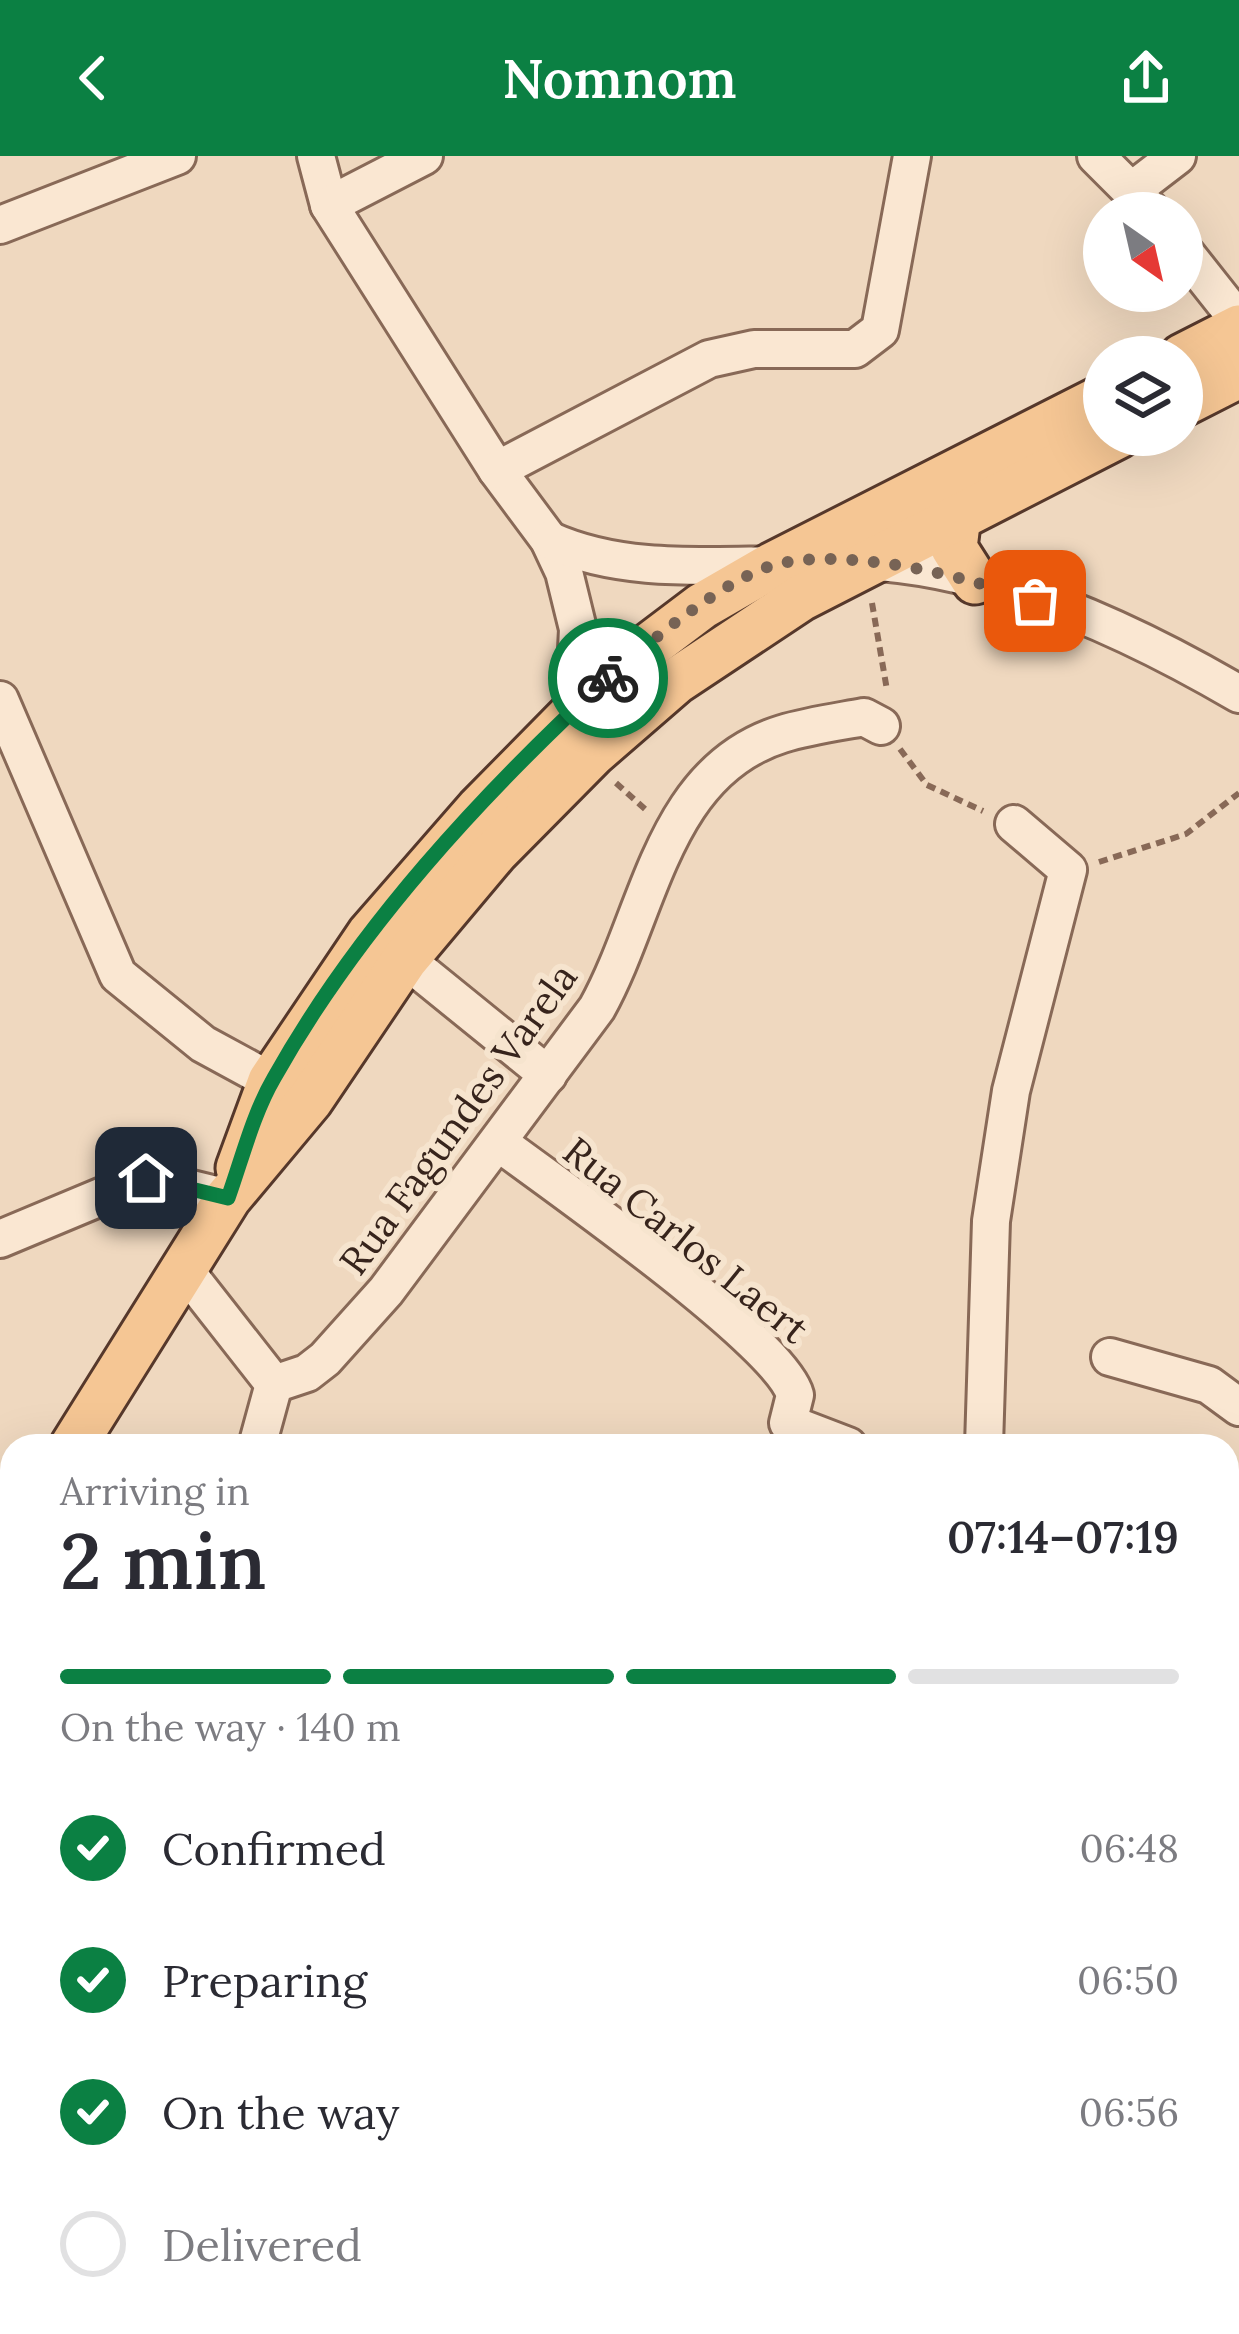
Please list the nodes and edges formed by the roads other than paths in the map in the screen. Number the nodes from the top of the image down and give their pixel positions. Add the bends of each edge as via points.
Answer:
1 (177, 156) edge
2 (316, 156) edge
3 (424, 156) edge
4 (912, 156) edge
5 (1096, 156) edge
6 (1177, 156) edge
7 (1134, 192) edge
8 (1151, 192) edge
9 (329, 205) junction
10 (0, 225) edge
11 (1203, 277) edge
12 (1239, 325) edge
13 (1203, 345) edge
14 (1239, 375) edge
15 (1203, 393) edge
16 (1083, 408) edge
17 (1083, 453) edge
18 (496, 470) junction
19 (958, 515) junction
20 (549, 540) junction
21 (867, 560) junction
22 (773, 565) junction
23 (975, 581) junction
24 (1239, 694) edge
25 (0, 700) edge
26 (574, 709) junction
27 (880, 726) road end
28 (1014, 824) road end
29 (406, 959) junction
30 (548, 1076) junction
31 (272, 1081) junction
32 (498, 1142) junction
33 (228, 1198) junction
34 (0, 1239) edge
35 (183, 1268) junction
36 (1110, 1357) dead end
37 (274, 1384) junction
38 (1239, 1407) edge
39 (80, 1434) edge
40 (260, 1434) edge
41 (783, 1434) edge
42 (984, 1434) edge

1 - 10 street
2 - 9 street
3 - 9 street
4 - 18 street via 880,330 868,344 731,351
5 - 7 street
6 - 8 street
9 - 18 street
11 - 12 street
12 - 13 main road
14 - 15 main road
16 - 22 main road
17 - 19 main road
18 - 20 street
19 - 21 main road
19 - 23 main road via 954,548
20 - 22 street via 632,562
20 - 26 street via 578,629
21 - 22 street
21 - 23 street
21 - 29 main road via 743,635 619,728 495,852
22 - 26 main road via 649,642
23 - 24 street via 1155,644
25 - 31 street via 118,975 203,1044
26 - 31 main road via 370,934
27 - 30 street, Rua Fagundes Varela via 864,717 780,734 739,754 696,792 619,969
28 - 42 street via 1068,870 1011,1090 991,1221
29 - 30 street
29 - 33 main road via 310,1100
30 - 32 street, Rua Fagundes Varela
31 - 33 main road
32 - 37 street, Rua Fagundes Varela via 325,1359
32 - 41 street, Rua Carlos Laert via 779,1365 795,1395
33 - 34 street via 146,1178
33 - 35 main road
35 - 37 street
35 - 39 main road
36 - 38 street via 1209,1384
37 - 40 street

